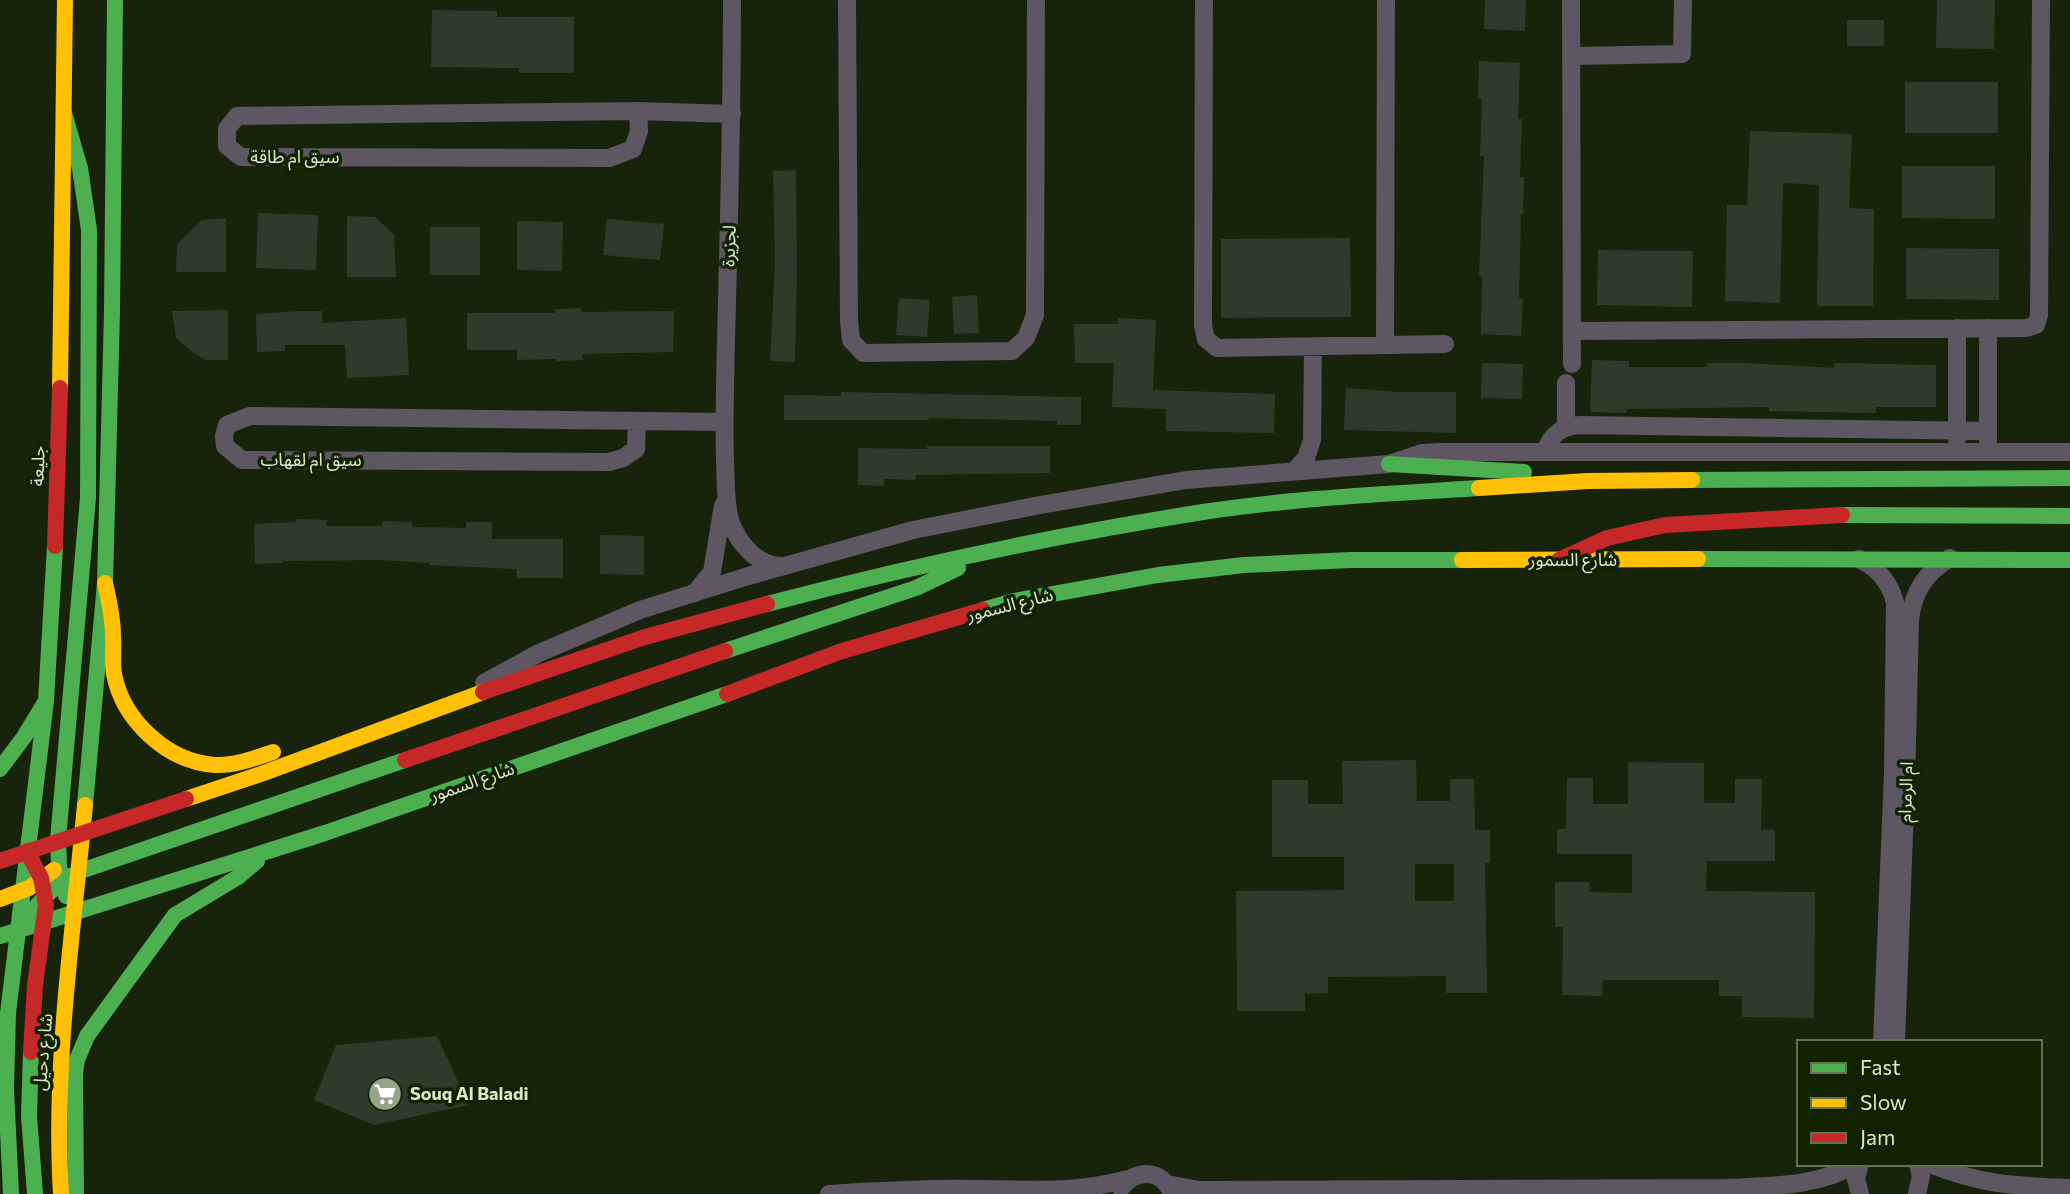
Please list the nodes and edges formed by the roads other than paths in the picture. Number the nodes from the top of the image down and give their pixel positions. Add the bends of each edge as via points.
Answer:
1 (65, 0) edge
2 (115, 0) edge
3 (732, 0) edge
4 (847, 0) edge
5 (1036, 0) edge
6 (1204, 0) edge
7 (1386, 0) edge
8 (1571, 0) edge
9 (1683, 0) edge
10 (2041, 0) edge
11 (1572, 56) junction
12 (638, 111) junction
13 (64, 113) junction
14 (732, 114) junction
15 (1957, 328) junction
16 (1988, 328) junction
17 (1572, 331) junction
18 (1445, 344) dead end
19 (1385, 345) junction
20 (1312, 346) junction
21 (1572, 364) dead end
22 (1566, 383) dead end
23 (637, 421) junction
24 (724, 422) junction
25 (1566, 426) junction
26 (1957, 431) junction
27 (1988, 431) junction
28 (1312, 440) junction
29 (1545, 452) junction
30 (2070, 452) edge
31 (1957, 453) junction
32 (1988, 453) junction
33 (1389, 464) junction
34 (1340, 468) junction
35 (1294, 471) junction
36 (2070, 478) edge
37 (1588, 481) junction
38 (726, 492) junction
39 (2070, 516) edge
40 (1003, 547) junction
41 (1950, 558) junction
42 (1859, 559) junction
43 (1559, 560) junction
44 (2070, 560) edge
45 (786, 566) junction
46 (106, 583) junction
47 (695, 593) junction
48 (46, 701) junction
49 (443, 706) junction
50 (0, 769) edge
51 (82, 832) junction
52 (58, 840) junction
53 (27, 851) junction
54 (265, 853) junction
55 (0, 861) edge
56 (78, 872) junction
57 (60, 874) junction
58 (44, 888) junction
59 (22, 891) junction
60 (0, 899) edge
61 (75, 913) junction
62 (43, 923) junction
63 (17, 931) junction
64 (0, 936) edge
65 (1882, 1040) edge
66 (1896, 1040) edge
67 (3, 1082) edge
68 (1854, 1166) edge
69 (1858, 1166) edge
70 (1919, 1166) edge
71 (1935, 1166) edge
72 (1999, 1185) junction
73 (1124, 1186) edge
74 (1170, 1189) edge
75 (2060, 1190) edge
76 (11, 1194) edge
77 (36, 1194) edge
78 (61, 1194) edge
79 (76, 1194) edge
80 (829, 1194) edge
81 (1067, 1194) edge
82 (1860, 1194) edge
83 (1917, 1194) edge
84 (1972, 1194) edge

1 - 13 main road, جليعة
2 - 46 main road
3 - 14 street, لجزيرة
4 - 5 street via 849,321 851,340 863,354 1012,351 1026,338 1035,315
6 - 20 street via 1206,339 1217,348
7 - 19 street
8 - 11 street
9 - 11 street via 1682,54
10 - 16 street via 2039,314 2036,325 2026,328
11 - 17 street
12 - 12 street, سيق ام طاقة via 237,116 227,129 228,146 241,157 610,158 633,149 639,131
12 - 14 street, سيق ام طاقة
13 - 48 main road, جليعة via 61,358
13 - 52 main road via 80,168 89,230 88,498
14 - 24 street, لجزيرة
15 - 16 street
15 - 17 street
15 - 26 street
16 - 27 street
17 - 21 street
18 - 19 street
19 - 20 street
20 - 28 street
22 - 25 street
23 - 23 street, سيق ام لقهاب via 250,416 227,425 223,436 225,446 242,460 610,461 636,449
23 - 24 street, سيق ام لقهاب
24 - 38 street, لجزيرة
25 - 26 street
25 - 29 street via 1555,434
26 - 27 street
26 - 31 street
27 - 32 street
28 - 34 street
28 - 35 street via 1306,458
29 - 31 street
29 - 33 street via 1422,453
30 - 32 street
31 - 32 street
33 - 34 street
33 - 37 main road via 1514,470
34 - 35 street
35 - 45 street via 1186,480 1040,505 914,530
36 - 37 main road
37 - 40 main road via 1325,498 1205,512
38 - 45 street, لجزيرة via 730,521 755,558 771,567
38 - 47 street, لجزيرة via 712,572
39 - 43 main road via 1830,516 1665,526 1607,538
40 - 49 main road via 876,575 645,637
40 - 56 main road via 916,588
41 - 42 main road, شارع السمور
41 - 44 main road, شارع السمور
41 - 66 street, ام الرمرام via 1922,582 1910,620
42 - 43 main road, شارع السمور
42 - 65 street, ام الرمرام via 1886,580 1895,602
43 - 54 main road, شارع السمور via 1244,565 1014,601 842,651 687,709
45 - 47 street
46 - 49 main road via 114,674 125,706 146,732 190,760 230,764 367,722
46 - 51 main road
47 - 49 street via 599,626
48 - 50 main road
48 - 53 main road, جليعة
49 - 51 main road via 248,778
51 - 52 main road
51 - 56 main road
51 - 57 main road
52 - 53 main road
52 - 57 main road
53 - 55 main road
53 - 58 main road
53 - 59 main road, جليعة
54 - 61 main road, شارع السمور
54 - 79 main road via 239,876 175,915 88,1036 75,1073
56 - 57 main road
56 - 61 main road
57 - 58 main road
57 - 61 main road
58 - 59 main road
58 - 62 main road
58 - 63 main road
59 - 60 main road
59 - 63 main road, جليعة
61 - 62 main road, شارع السمور
61 - 78 main road, شارع دحيل via 58,1093
62 - 63 main road, شارع السمور
62 - 77 main road via 29,1076
63 - 64 main road, شارع السمور
63 - 67 main road, شارع دحيل
67 - 76 main road, شارع دحيل
68 - 74 street via 1816,1180 1726,1188
69 - 82 street
70 - 83 street via 1922,1176
71 - 72 street
72 - 75 street
72 - 84 street
73 - 74 street via 1136,1175 1153,1174
73 - 81 street
80 - 81 street via 932,1188

